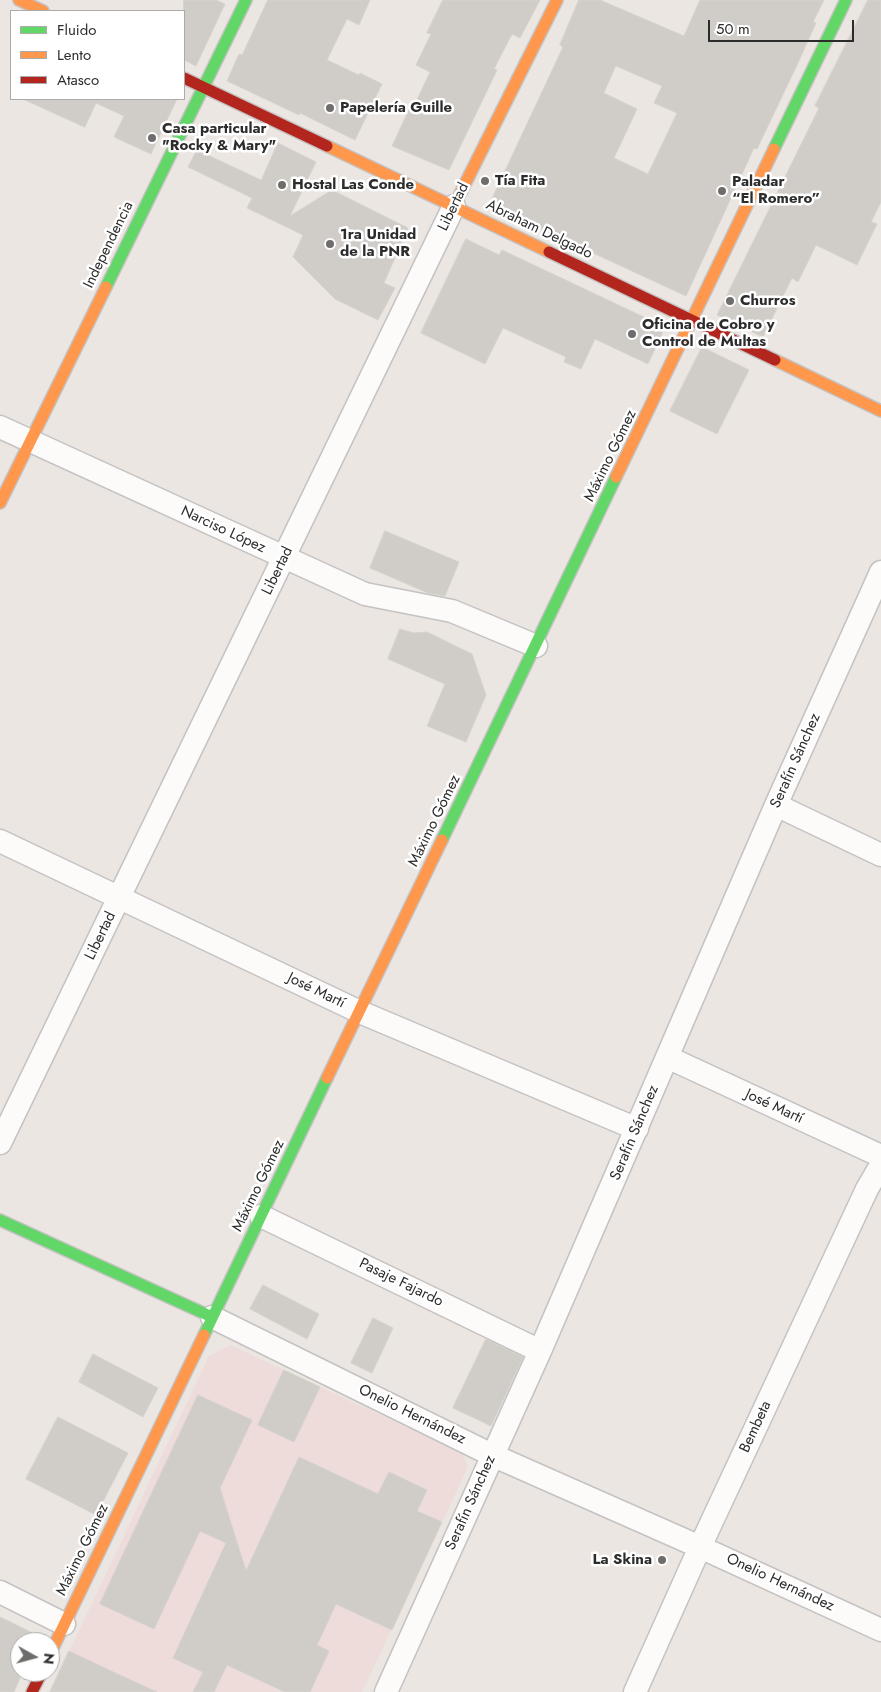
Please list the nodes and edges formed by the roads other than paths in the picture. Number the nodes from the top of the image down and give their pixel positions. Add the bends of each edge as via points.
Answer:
1 (19, 0) edge
2 (246, 0) edge
3 (557, 0) edge
4 (846, 0) edge
5 (41, 10) edge
6 (185, 78) edge
7 (202, 87) junction
8 (454, 206) junction
9 (694, 320) junction
10 (881, 411) edge
11 (0, 427) edge
12 (30, 442) junction
13 (0, 503) edge
14 (284, 558) junction
15 (881, 572) edge
16 (536, 646) junction
17 (776, 805) junction
18 (0, 841) edge
19 (881, 855) edge
20 (120, 897) junction
21 (360, 1012) junction
22 (668, 1057) junction
23 (637, 1129) junction
24 (0, 1143) edge
25 (881, 1156) edge
26 (881, 1165) edge
27 (261, 1216) junction
28 (0, 1220) edge
29 (212, 1317) junction
30 (540, 1350) junction
31 (492, 1455) junction
32 (700, 1546) junction
33 (0, 1592) edge
34 (64, 1624) junction
35 (881, 1630) edge
36 (60, 1633) edge
37 (386, 1692) edge
38 (635, 1692) edge

1 - 5 main road
2 - 7 main road, Independencia
3 - 8 main road, Libertad
4 - 9 main road, Máximo Gómez
6 - 7 main road, Abraham Delgado
7 - 8 main road, Abraham Delgado
7 - 12 main road, Independencia
8 - 9 main road, Abraham Delgado
8 - 14 street, Libertad
9 - 10 main road, Abraham Delgado
9 - 16 main road, Máximo Gómez
11 - 12 street, Narciso López
12 - 13 main road, Independencia
12 - 14 street, Narciso López
14 - 16 street, Narciso López via 364,594 452,611
14 - 20 street, Libertad
15 - 17 street, Serafín Sánchez
16 - 21 main road, Máximo Gómez
17 - 19 street
17 - 22 street, Serafín Sánchez
18 - 20 street, José Martí
20 - 21 street, José Martí
20 - 24 street, Libertad
21 - 23 street, José Martí
21 - 27 main road, Máximo Gómez
22 - 23 street, Serafín Sánchez
22 - 25 street, José Martí
23 - 30 street, Serafín Sánchez
26 - 32 street, Bembeta
27 - 29 main road, Máximo Gómez
27 - 30 street, Pasaje Fajardo
28 - 29 main road, Onelio Hernández
29 - 31 street, Onelio Hernández
29 - 34 main road, Máximo Gómez
30 - 31 street, Serafín Sánchez
31 - 32 street, Onelio Hernández
31 - 37 street, Serafín Sánchez
32 - 35 street, Onelio Hernández
32 - 38 street, Bembeta
33 - 34 street
34 - 36 main road, Máximo Gómez

